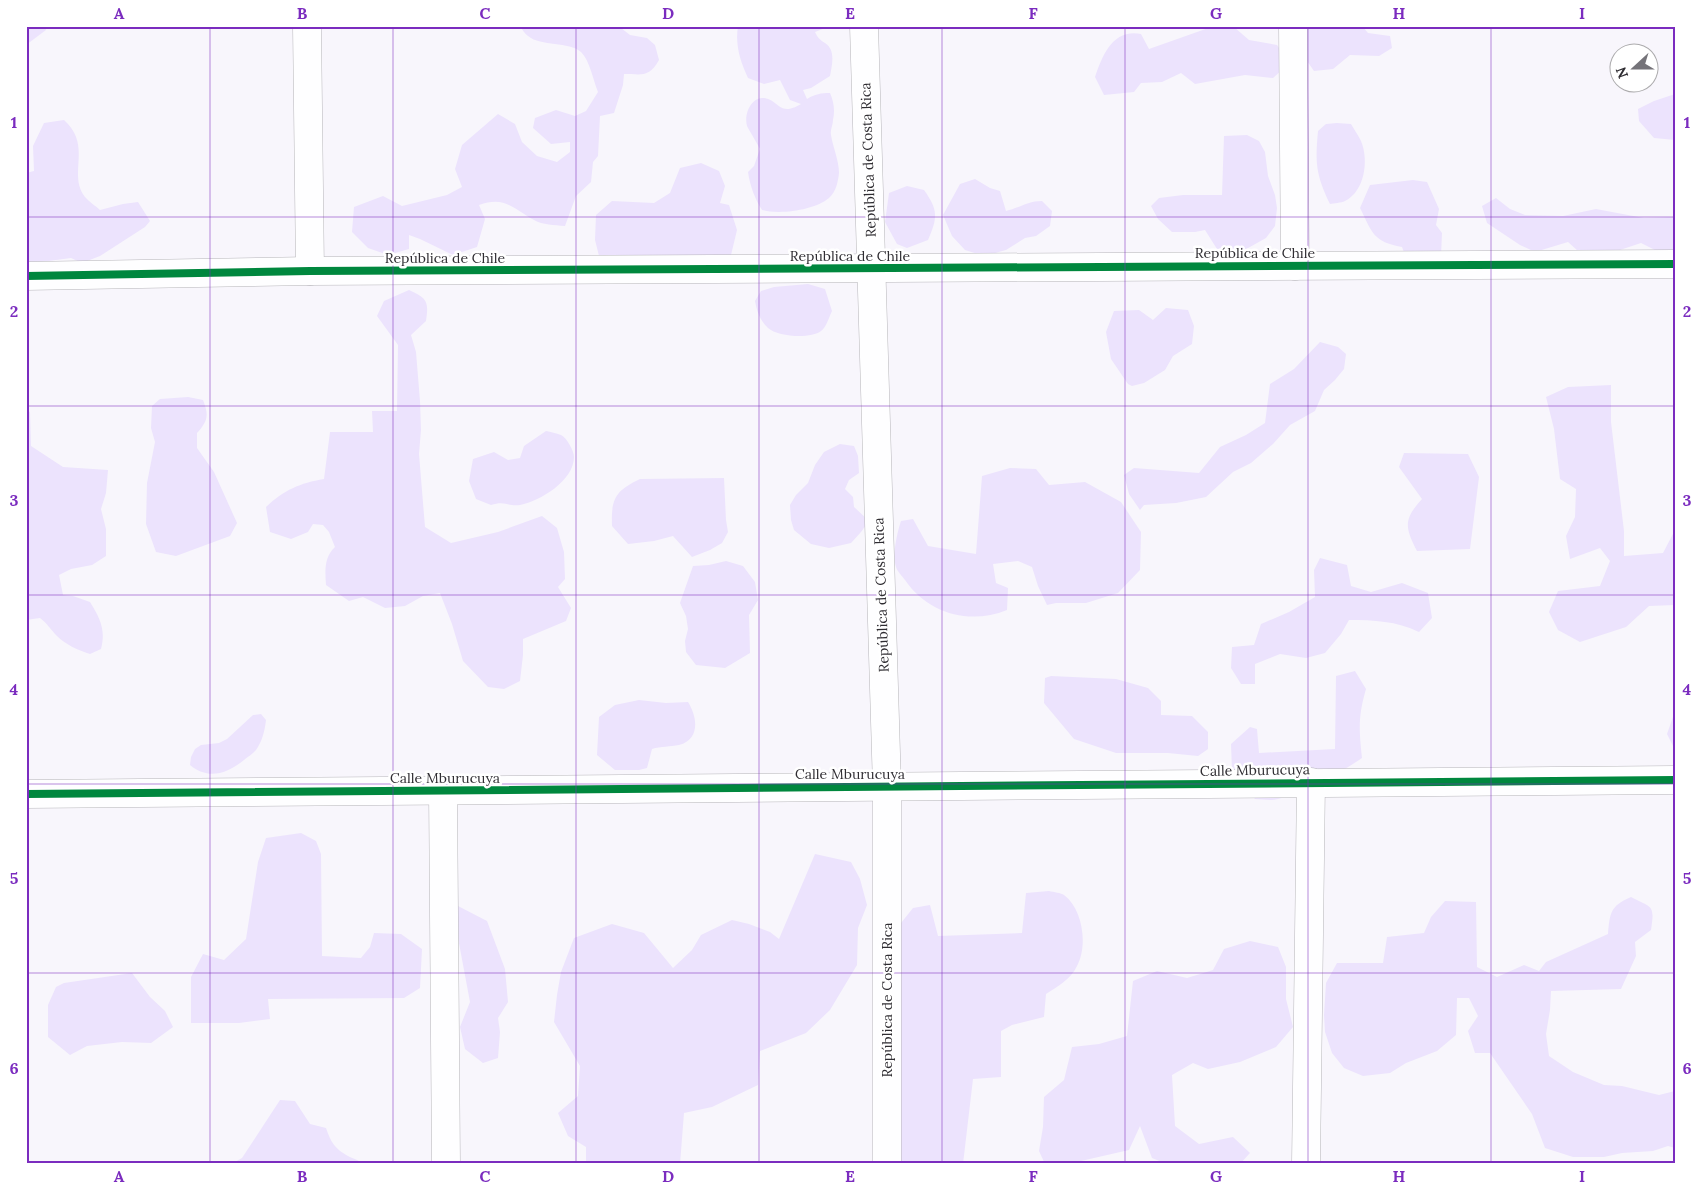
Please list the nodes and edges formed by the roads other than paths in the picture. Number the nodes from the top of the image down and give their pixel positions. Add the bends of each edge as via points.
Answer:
1 (307, 26) edge
2 (864, 26) edge
3 (1293, 26) edge
4 (1675, 264) edge
5 (1295, 266) junction
6 (871, 268) junction
7 (310, 271) junction
8 (26, 276) edge
9 (1675, 780) edge
10 (1311, 782) junction
11 (887, 787) junction
12 (443, 790) junction
13 (26, 794) edge
14 (446, 1164) edge
15 (887, 1164) edge
16 (1306, 1164) edge

1 - 7 street
2 - 6 street, República de Costa Rica
3 - 5 street
4 - 5 street, República de Chile
5 - 6 street, República de Chile
6 - 7 street, República de Chile
6 - 11 street, República de Costa Rica
7 - 8 street, República de Chile
9 - 10 street, Calle Mburucuya
10 - 11 street, Calle Mburucuya
10 - 16 street
11 - 12 street, Calle Mburucuya
11 - 15 street, República de Costa Rica
12 - 13 street, Calle Mburucuya
12 - 14 street

